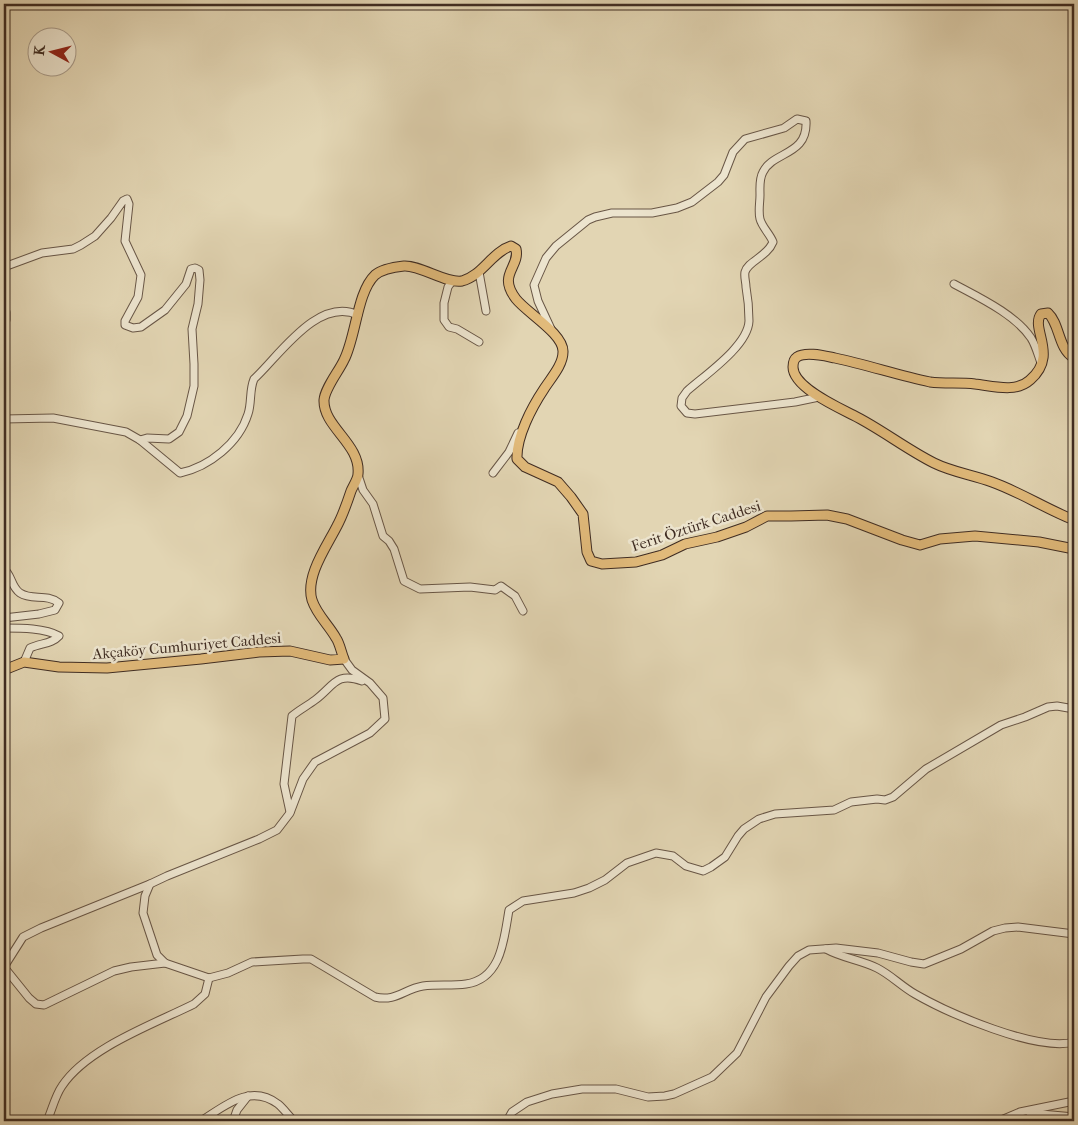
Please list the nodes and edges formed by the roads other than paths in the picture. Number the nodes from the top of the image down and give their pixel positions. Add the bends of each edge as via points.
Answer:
1 (4, 267) edge
2 (479, 272) junction
3 (453, 280) junction
4 (954, 284) dead end
5 (486, 311) dead end
6 (4, 312) edge
7 (358, 315) junction
8 (4, 322) edge
9 (553, 331) junction
10 (479, 342) dead end
11 (1074, 358) edge
12 (1042, 366) junction
13 (819, 397) junction
14 (4, 419) edge
15 (526, 423) junction
16 (140, 440) junction
17 (493, 473) dead end
18 (358, 474) junction
19 (1074, 520) edge
20 (1074, 549) edge
21 (4, 569) edge
22 (523, 611) dead end
23 (4, 618) edge
24 (4, 628) edge
25 (344, 659) junction
26 (24, 662) junction
27 (4, 670) edge
28 (370, 683) junction
29 (1074, 709) edge
30 (290, 812) junction
31 (150, 884) junction
32 (1074, 934) edge
33 (826, 949) junction
34 (165, 963) junction
35 (4, 967) edge
36 (209, 978) junction
37 (1074, 1042) edge
38 (248, 1096) junction
39 (1074, 1101) edge
40 (1020, 1112) junction
41 (1074, 1117) edge
42 (47, 1121) edge
43 (201, 1121) edge
44 (233, 1121) edge
45 (294, 1121) edge
46 (506, 1121) edge
47 (999, 1121) edge

1 - 16 street via 42,253 82,245 95,236 127,199 125,241 140,275 138,296 125,325 142,327 165,310 186,284 191,269 199,270 198,304 192,329 194,386 187,416 179,432 169,439
2 - 3 main road, Ferit Öztürk Caddesi via 462,281
2 - 5 street
2 - 9 main road, Ferit Öztürk Caddesi via 506,248 515,247 517,256 509,273 508,285 534,317
3 - 7 main road via 406,266 392,268 376,275 365,290
3 - 10 street via 444,303 444,320 450,327
4 - 12 street via 998,309 1024,330 1034,343
6 - 8 street
7 - 16 street via 351,311 323,315 283,348 254,380 248,413 241,429 226,449 204,464 180,473
7 - 18 main road via 345,358 324,400 328,415 357,457
9 - 13 street via 541,309 534,285 550,252 568,235 588,220 604,214 652,213 692,202 724,175 733,152 745,139 784,128 797,119 806,121 806,130 798,145 770,164 761,177 760,221 773,242 770,250 745,270 748,330 733,350 687,391 681,406 687,413 695,414
9 - 15 main road, Ferit Öztürk Caddesi via 562,344 562,359
11 - 12 main road via 1063,344 1053,317 1048,312 1044,313 1038,320 1044,353
12 - 13 main road via 1030,381 1018,387 1004,388 933,382 830,357 808,354 798,357 793,364 794,374
13 - 19 main road via 937,464 992,482
14 - 16 street via 52,418 126,432
15 - 17 street
15 - 20 main road, Ferit Öztürk Caddesi via 517,459 524,467 558,482 571,496 583,514 586,552 596,563 636,562 662,555 767,516 828,515 920,544 975,536
18 - 22 street via 383,536 394,549 404,581 420,589 462,587 495,590 501,586 515,596
18 - 25 main road via 338,525 321,554 313,576 311,597 317,613 336,638
21 - 23 street via 19,592 27,596 53,598 59,603 54,610
24 - 26 street via 44,630 59,636 54,641 30,648
25 - 26 main road, Akçaköy Cumhuriyet Caddesi via 330,660 290,651 107,668
25 - 28 street via 352,670
26 - 27 main road, Akçaköy Cumhuriyet Caddesi
28 - 30 street via 383,698 385,719 370,733 314,762 303,779
28 - 30 street via 346,677 338,680 292,716 284,784
29 - 36 street via 1048,707 1001,725 926,769 885,800 851,802 834,810 775,814 759,819 744,829 724,857 703,871 686,866 673,856 656,852 627,863 605,880 582,891 524,900 509,910 499,958 474,982 424,986 407,990 392,999 383,999 311,959 252,962
30 - 31 street via 277,830
31 - 34 street via 143,912 157,955
31 - 35 street via 23,938
32 - 33 street via 1005,928 924,964 878,953
33 - 37 street via 877,968 943,1008 1011,1035 1063,1044
33 - 46 street via 809,950 792,962 766,997 737,1053 712,1077 665,1096 648,1097 616,1089 582,1089 552,1094 527,1102 512,1112
34 - 35 street via 114,971 44,1005 29,998
34 - 36 street
36 - 42 street via 205,994 194,1004 100,1050 80,1066 62,1086
38 - 43 street via 235,1099
38 - 44 street
38 - 45 street via 260,1096 276,1103
39 - 40 street
40 - 41 street
40 - 47 street

